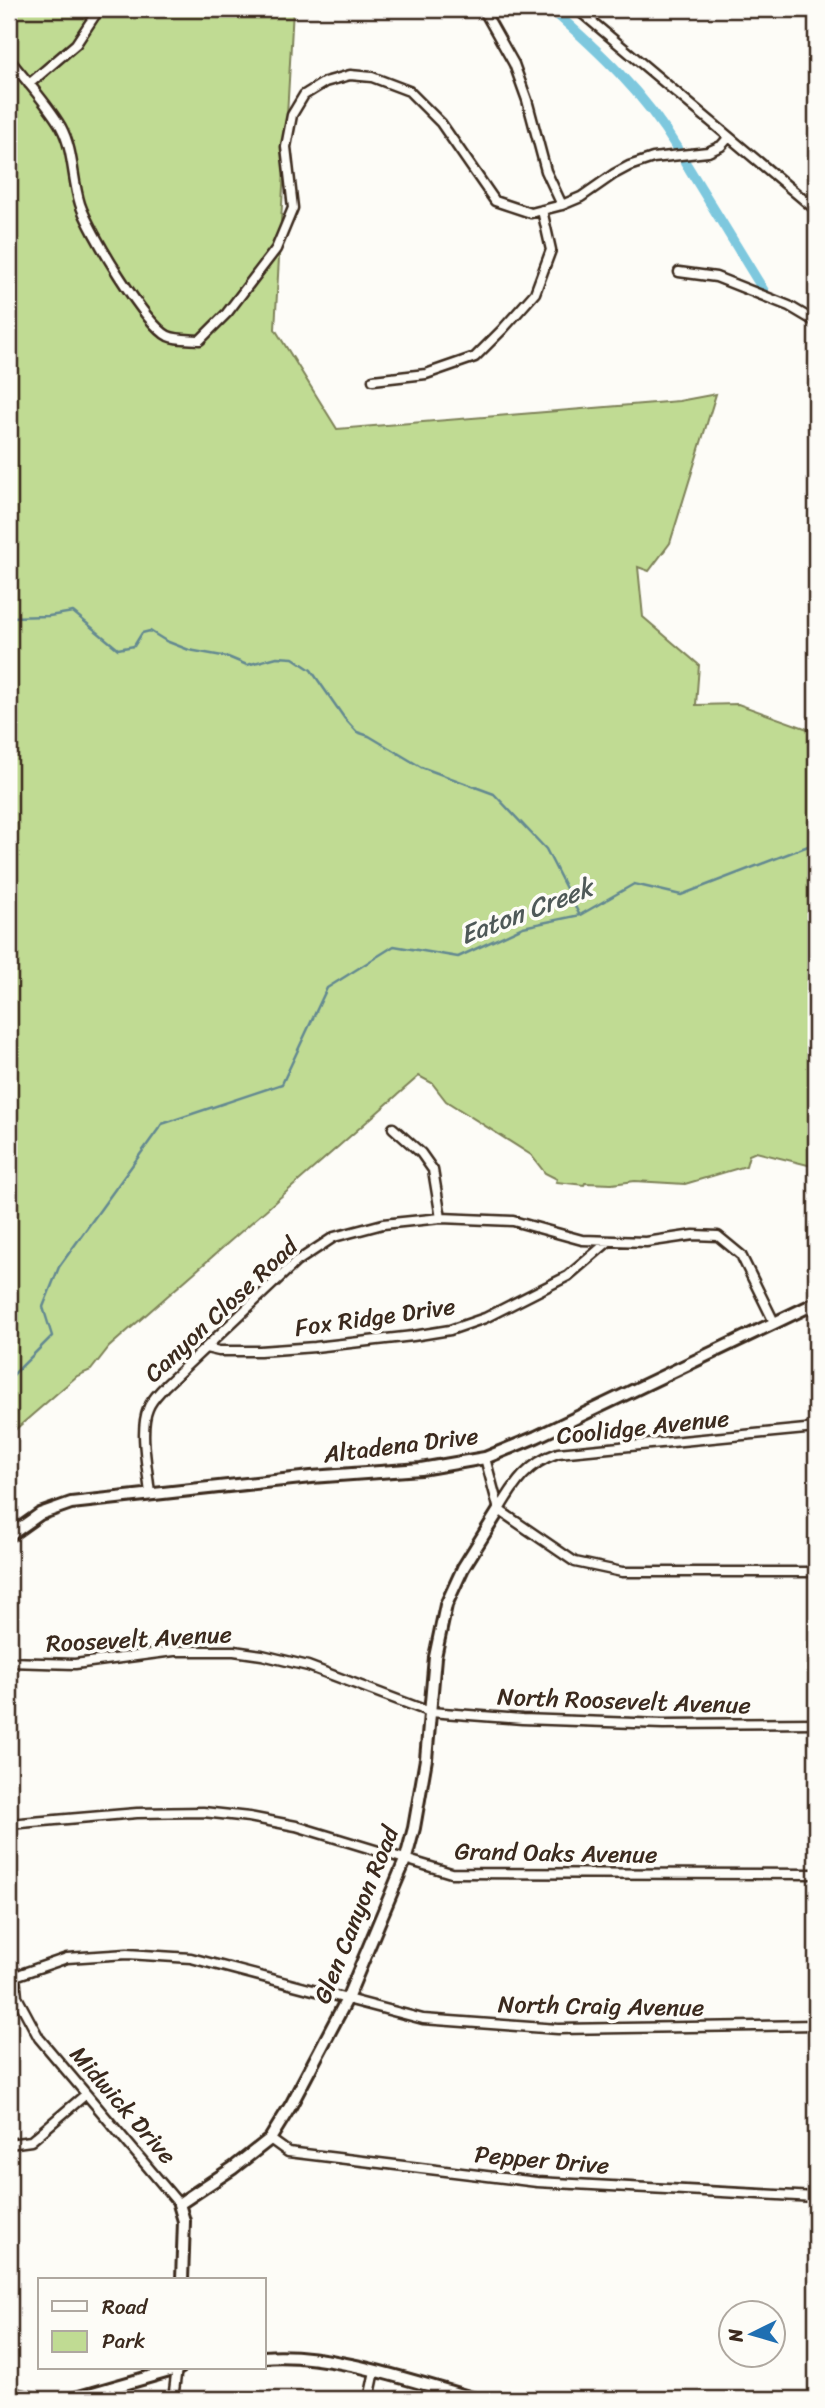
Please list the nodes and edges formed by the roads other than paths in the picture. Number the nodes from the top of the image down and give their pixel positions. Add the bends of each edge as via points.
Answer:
1 (99, 9) edge
2 (483, 9) edge
3 (577, 9) edge
4 (9, 59) edge
5 (29, 84) junction
6 (729, 137) junction
7 (562, 205) junction
8 (542, 210) junction
9 (816, 210) edge
10 (679, 272) dead end
11 (816, 322) edge
12 (373, 380) dead end
13 (393, 1128) dead end
14 (441, 1218) junction
15 (608, 1241) junction
16 (816, 1303) edge
17 (774, 1322) junction
18 (206, 1348) junction
19 (816, 1428) edge
20 (485, 1458) junction
21 (150, 1494) junction
22 (499, 1510) junction
23 (9, 1536) edge
24 (816, 1572) edge
25 (9, 1662) edge
26 (430, 1712) junction
27 (816, 1723) edge
28 (9, 1824) edge
29 (406, 1858) junction
30 (816, 1874) edge
31 (9, 1962) edge
32 (15, 1976) junction
33 (347, 1999) junction
34 (816, 2025) edge
35 (86, 2095) junction
36 (270, 2138) junction
37 (9, 2144) edge
38 (816, 2197) edge
39 (179, 2204) junction
40 (181, 2278) edge
41 (266, 2357) edge
42 (171, 2370) edge
43 (178, 2370) edge
44 (375, 2371) junction
45 (9, 2394) edge
46 (38, 2399) edge
47 (72, 2399) edge
48 (173, 2399) edge
49 (369, 2399) edge
50 (476, 2399) edge

1 - 5 street via 76,44
2 - 7 street via 514,64 546,171
3 - 6 street
4 - 5 street
5 - 8 street via 61,127 86,222 152,322 169,336 200,340 276,249 293,208 286,147 292,115 304,95 325,82 350,75 372,77 409,91 441,123 495,201 531,213
6 - 7 street via 708,152 653,158 629,166
6 - 9 street
7 - 8 street
8 - 12 street via 551,250 535,293 502,330 475,357 426,374
10 - 11 street via 716,277 789,306
13 - 14 street via 433,1170
14 - 15 street, Canyon Close Road via 513,1220 582,1240
14 - 18 street, Canyon Close Road via 383,1224 334,1237 296,1262
15 - 17 street, Canyon Close Road via 718,1236 741,1255
15 - 18 street, Fox Ridge Drive via 568,1276 485,1318 450,1330 315,1347
16 - 17 street, Altadena Drive
17 - 20 street, Altadena Drive
18 - 21 street, Canyon Close Road via 165,1386 147,1410
19 - 22 street, Coolidge Avenue via 558,1453 529,1468
20 - 21 street, Altadena Drive via 421,1469
20 - 22 street
21 - 23 street, Altadena Drive via 56,1507
22 - 24 street via 575,1562 622,1572
22 - 26 street, Glen Canyon Road via 463,1567 446,1605
25 - 26 street, Roosevelt Avenue via 84,1664 197,1650 249,1653 308,1666
26 - 27 street, North Roosevelt Avenue via 663,1724
26 - 29 street, Glen Canyon Road via 422,1789
28 - 29 street, Grand Oaks Avenue via 159,1812 226,1814 296,1826
29 - 30 street, Grand Oaks Avenue via 451,1873
29 - 33 street, Glen Canyon Road
31 - 32 street, Midwick Drive
32 - 33 street, North Craig Avenue via 66,1958 127,1954 191,1958
32 - 35 street, Midwick Drive via 17,1997 39,2038
33 - 34 street, North Craig Avenue via 422,2019 558,2029
33 - 36 street, Glen Canyon Road
35 - 37 street via 31,2140
35 - 39 street, Midwick Drive
36 - 38 street, Pepper Drive via 288,2152 537,2182
36 - 39 street, Glen Canyon Road
39 - 40 street via 184,2221
41 - 44 street via 315,2359
42 - 47 street
43 - 48 street
44 - 49 street
44 - 50 street
45 - 46 street

